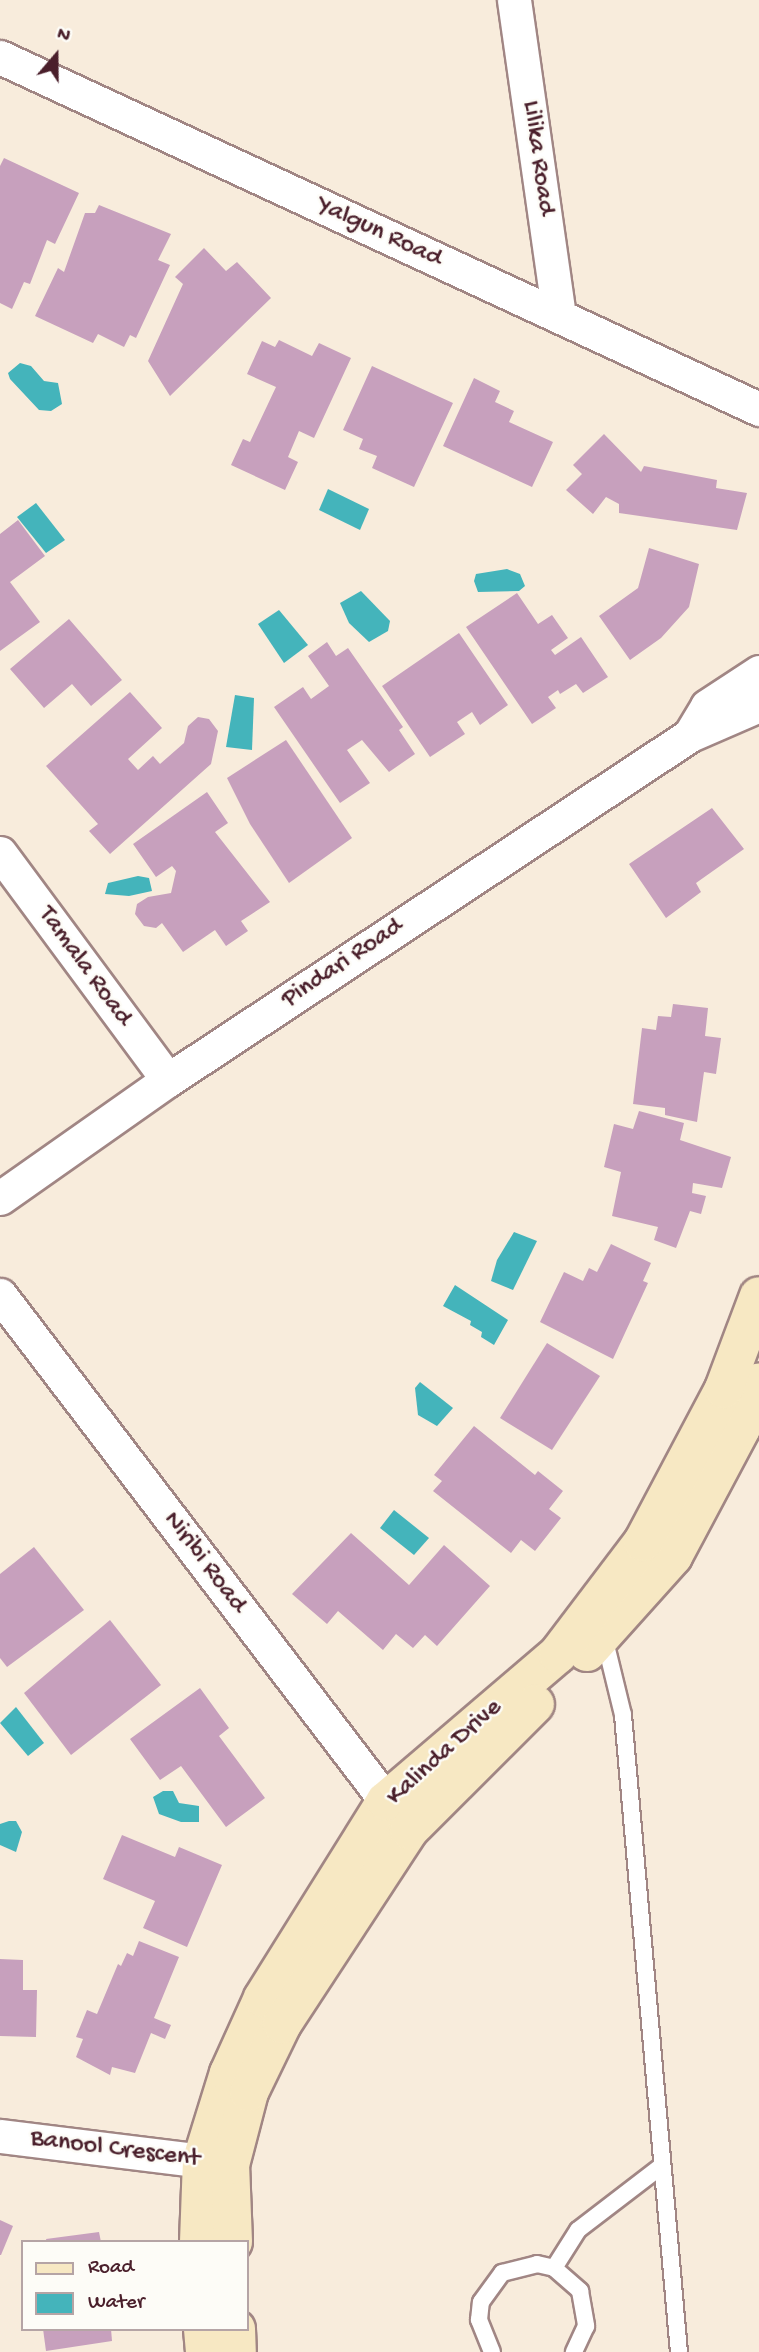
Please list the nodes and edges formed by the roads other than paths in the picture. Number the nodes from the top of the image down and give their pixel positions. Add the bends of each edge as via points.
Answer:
1 (514, 0) edge
2 (0, 57) edge
3 (559, 316) junction
4 (759, 409) edge
5 (759, 672) edge
6 (759, 705) edge
7 (690, 735) junction
8 (0, 853) edge
9 (168, 1080) junction
10 (0, 1198) edge
11 (0, 1295) edge
12 (759, 1296) edge
13 (759, 1381) edge
14 (604, 1635) junction
15 (398, 1816) junction
16 (0, 2136) edge
17 (216, 2162) junction
18 (660, 2167) junction
19 (199, 2240) edge
20 (233, 2240) edge
21 (554, 2268) junction
22 (204, 2331) edge
23 (236, 2331) edge
24 (205, 2352) edge
25 (237, 2352) edge
26 (492, 2352) edge
27 (574, 2352) edge
28 (679, 2352) edge

1 - 3 street, Lilika Road
2 - 3 street, Yalgun Road
3 - 4 street, Yalgun Road
5 - 7 street, Pindari Road via 707,706
6 - 7 street, Pindari Road
7 - 9 street, Pindari Road
8 - 9 street, Tamala Road
9 - 10 street, Pindari Road
11 - 15 street, Niribi Road
12 - 15 street, Kalinda Drive via 724,1389 643,1542 558,1654
13 - 14 street, Kalinda Drive via 741,1428 673,1556
14 - 15 street, Kalinda Drive
14 - 18 lane via 623,1715
15 - 17 street, Kalinda Drive via 263,1998 229,2073
16 - 17 street, Banool Crescent
17 - 19 street, Kalinda Drive
17 - 20 street, Kalinda Drive
18 - 21 lane via 578,2230
18 - 28 lane
21 - 26 lane via 519,2266 490,2286 479,2319
21 - 27 lane via 580,2291 586,2308 586,2326
22 - 24 street
23 - 25 street

